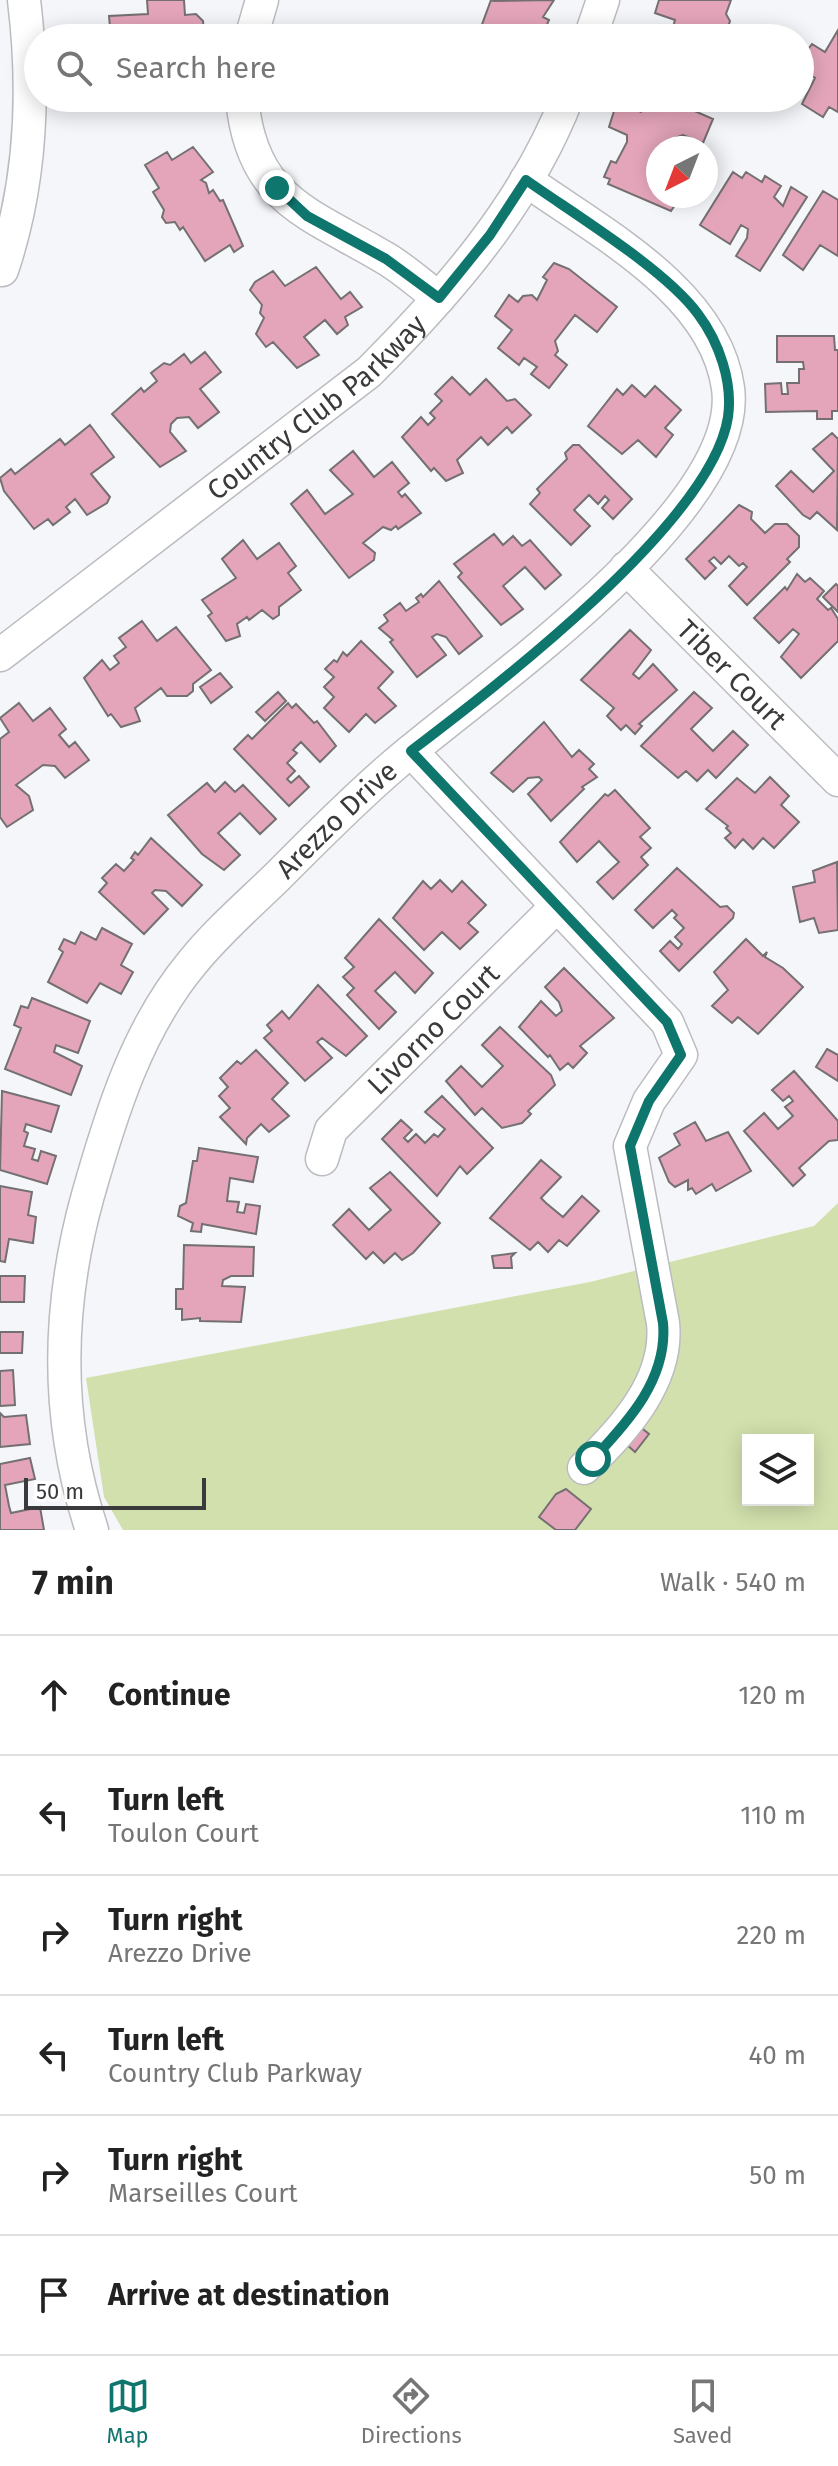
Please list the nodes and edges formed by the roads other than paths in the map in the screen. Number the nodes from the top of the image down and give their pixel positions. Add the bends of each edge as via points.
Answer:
1 (24, 0) edge
2 (262, 0) edge
3 (603, 0) edge
4 (26, 24) edge
5 (255, 24) edge
6 (595, 24) edge
7 (28, 112) edge
8 (245, 112) edge
9 (560, 112) edge
10 (526, 180) junction
11 (2, 270) edge
12 (439, 298) junction
13 (626, 568) junction
14 (0, 655) edge
15 (411, 751) junction
16 (838, 780) edge
17 (556, 907) junction
18 (322, 1159) dead end
19 (584, 1468) dead end
20 (92, 1530) edge

1 - 4 street
2 - 5 street
3 - 6 street
7 - 11 street via 19,202
8 - 12 street via 255,152 286,198
9 - 10 street, Country Club Parkway
10 - 12 street, Country Club Parkway
10 - 13 street, Arezzo Drive via 685,299 709,330 725,372 728,419 711,464
12 - 14 street, Country Club Parkway via 342,396
13 - 15 street, Arezzo Drive via 505,680
13 - 16 street, Tiber Court
15 - 17 street
15 - 20 street, Arezzo Drive via 190,965 144,1038 124,1083 73,1249 63,1362 67,1422
17 - 18 street, Livorno Court via 331,1130
17 - 19 street via 667,1022 681,1055 649,1101 630,1146 663,1323 660,1371

